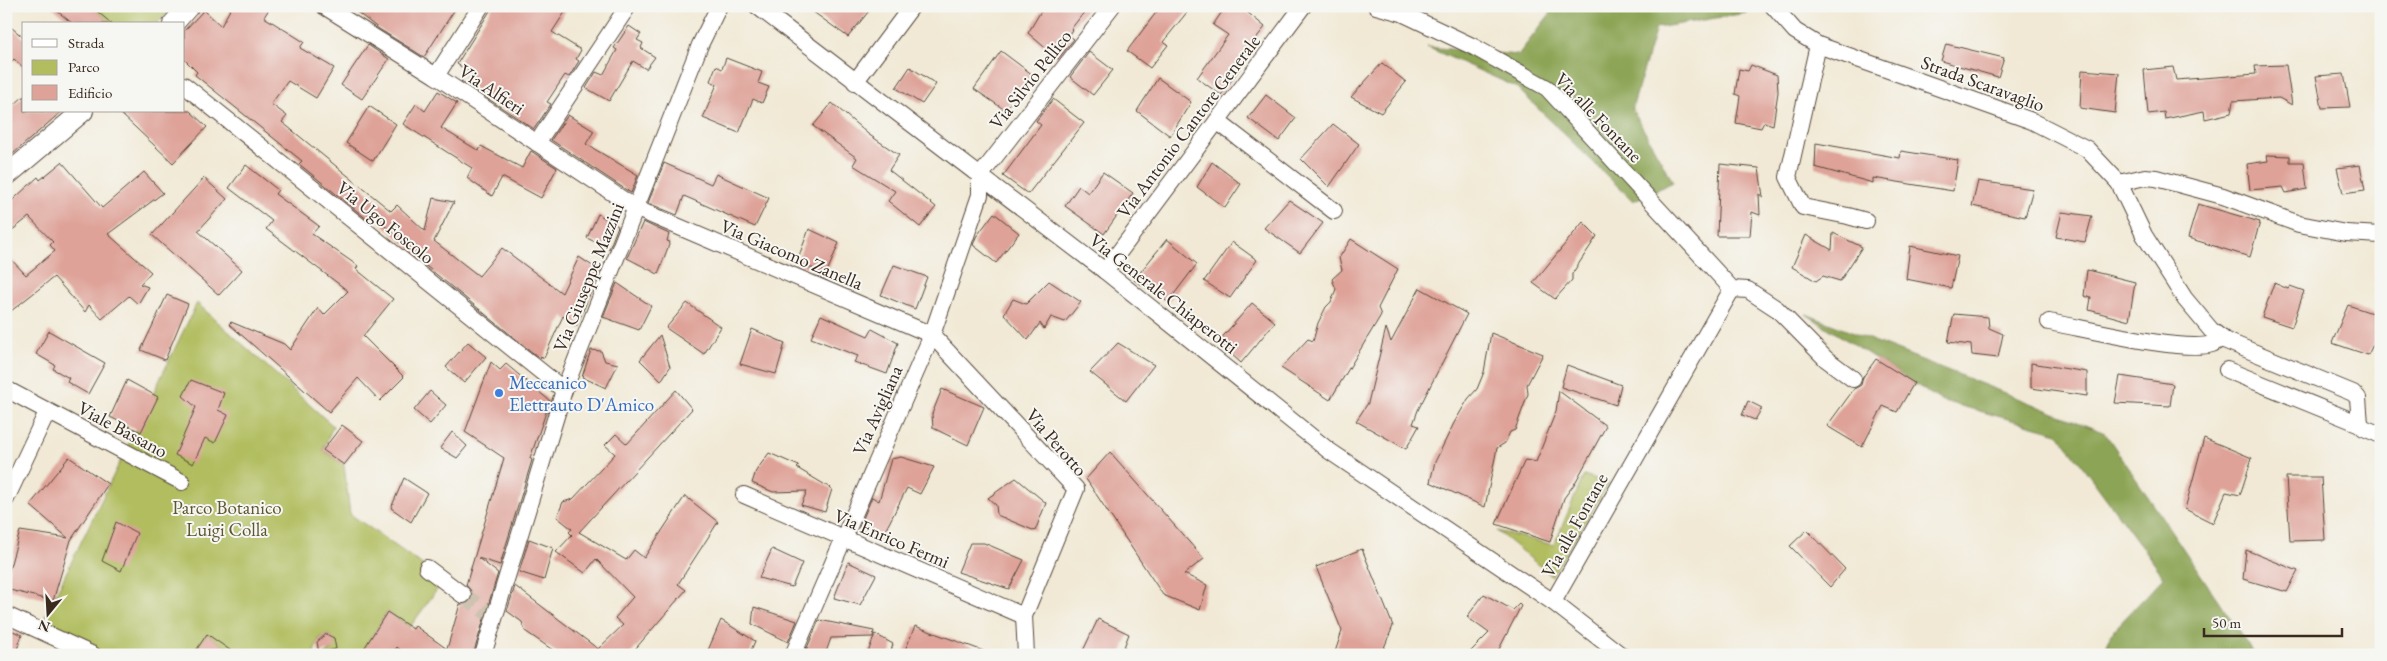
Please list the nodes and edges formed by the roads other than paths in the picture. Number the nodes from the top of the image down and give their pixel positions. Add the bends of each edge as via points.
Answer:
1 (189, 6) edge
2 (481, 6) edge
3 (628, 6) edge
4 (719, 6) edge
5 (757, 6) edge
6 (912, 6) edge
7 (1112, 6) edge
8 (1303, 6) edge
9 (1376, 6) edge
10 (1773, 6) edge
11 (332, 8) edge
12 (175, 22) edge
13 (1818, 45) junction
14 (436, 76) junction
15 (855, 82) junction
16 (185, 86) edge
17 (82, 112) edge
18 (1217, 121) junction
19 (536, 143) junction
20 (6, 176) edge
21 (980, 176) junction
22 (2119, 183) junction
23 (637, 209) junction
24 (1334, 211) dead end
25 (1866, 221) dead end
26 (2381, 236) edge
27 (1105, 270) junction
28 (1732, 289) junction
29 (2049, 322) dead end
30 (932, 335) junction
31 (2222, 338) junction
32 (2227, 370) dead end
33 (1853, 379) dead end
34 (6, 389) edge
35 (564, 390) junction
36 (47, 412) junction
37 (2360, 424) junction
38 (2381, 435) edge
39 (182, 482) dead end
40 (744, 495) dead end
41 (6, 499) edge
42 (842, 539) junction
43 (427, 568) dead end
44 (463, 595) tunnel mouth
45 (1553, 602) junction
46 (6, 615) edge
47 (1024, 616) junction
48 (93, 655) edge
49 (483, 655) edge
50 (793, 655) edge
51 (1026, 655) edge
52 (1621, 655) edge

1 - 12 street
2 - 14 street
3 - 19 street
4 - 23 street, Via Giuseppe Mazzini via 700,45
5 - 15 street, Via Generale Chiaperotti
6 - 15 street
7 - 21 street, Via Silvio Pellico
8 - 18 street, Via Antonio Cantore Generale
9 - 28 street, Via alle Fontane via 1402,13 1474,47 1547,88
10 - 13 street, Strada Scaravaglio via 1795,31
11 - 14 street, Via Alfieri
13 - 22 street, Strada Scaravaglio via 2032,121 2087,149
13 - 25 street via 1788,177 1803,208
14 - 19 street, Via Alfieri
15 - 21 street, Via Generale Chiaperotti
16 - 35 street, Via Ugo Foscolo
17 - 20 street
18 - 24 street
18 - 27 street, Via Antonio Cantore Generale
19 - 23 street, Via Alfieri
21 - 27 street, Via Generale Chiaperotti
21 - 30 street, Via Avigliana via 980,195
22 - 26 street via 2156,178 2223,196 2298,224
22 - 31 street, Strada Scaravaglio via 2144,235 2185,298 2211,330
23 - 30 street, Via Giacomo Zanella
23 - 35 street, Via Giuseppe Mazzini
27 - 45 street, Via Generale Chiaperotti via 1328,450
28 - 33 street via 1748,290 1777,309 1826,359
28 - 45 street, Via alle Fontane
29 - 31 street via 2196,346 2212,344
30 - 42 street, Via Avigliana
30 - 47 street, Via Perotto via 1076,489
31 - 37 street, Strada Scaravaglio via 2353,393 2358,398
32 - 37 street
34 - 36 street, Viale Bassano
35 - 49 street, Via Giuseppe Mazzini via 491,615
36 - 39 street, Viale Bassano
36 - 41 street, Viale Bassano
37 - 38 street
40 - 42 street, Via Enrico Fermi
42 - 47 street, Via Enrico Fermi
42 - 50 street, Via Avigliana
43 - 44 street
45 - 52 street, Via alle Fontane
46 - 48 street
47 - 51 street, Via Perotto

